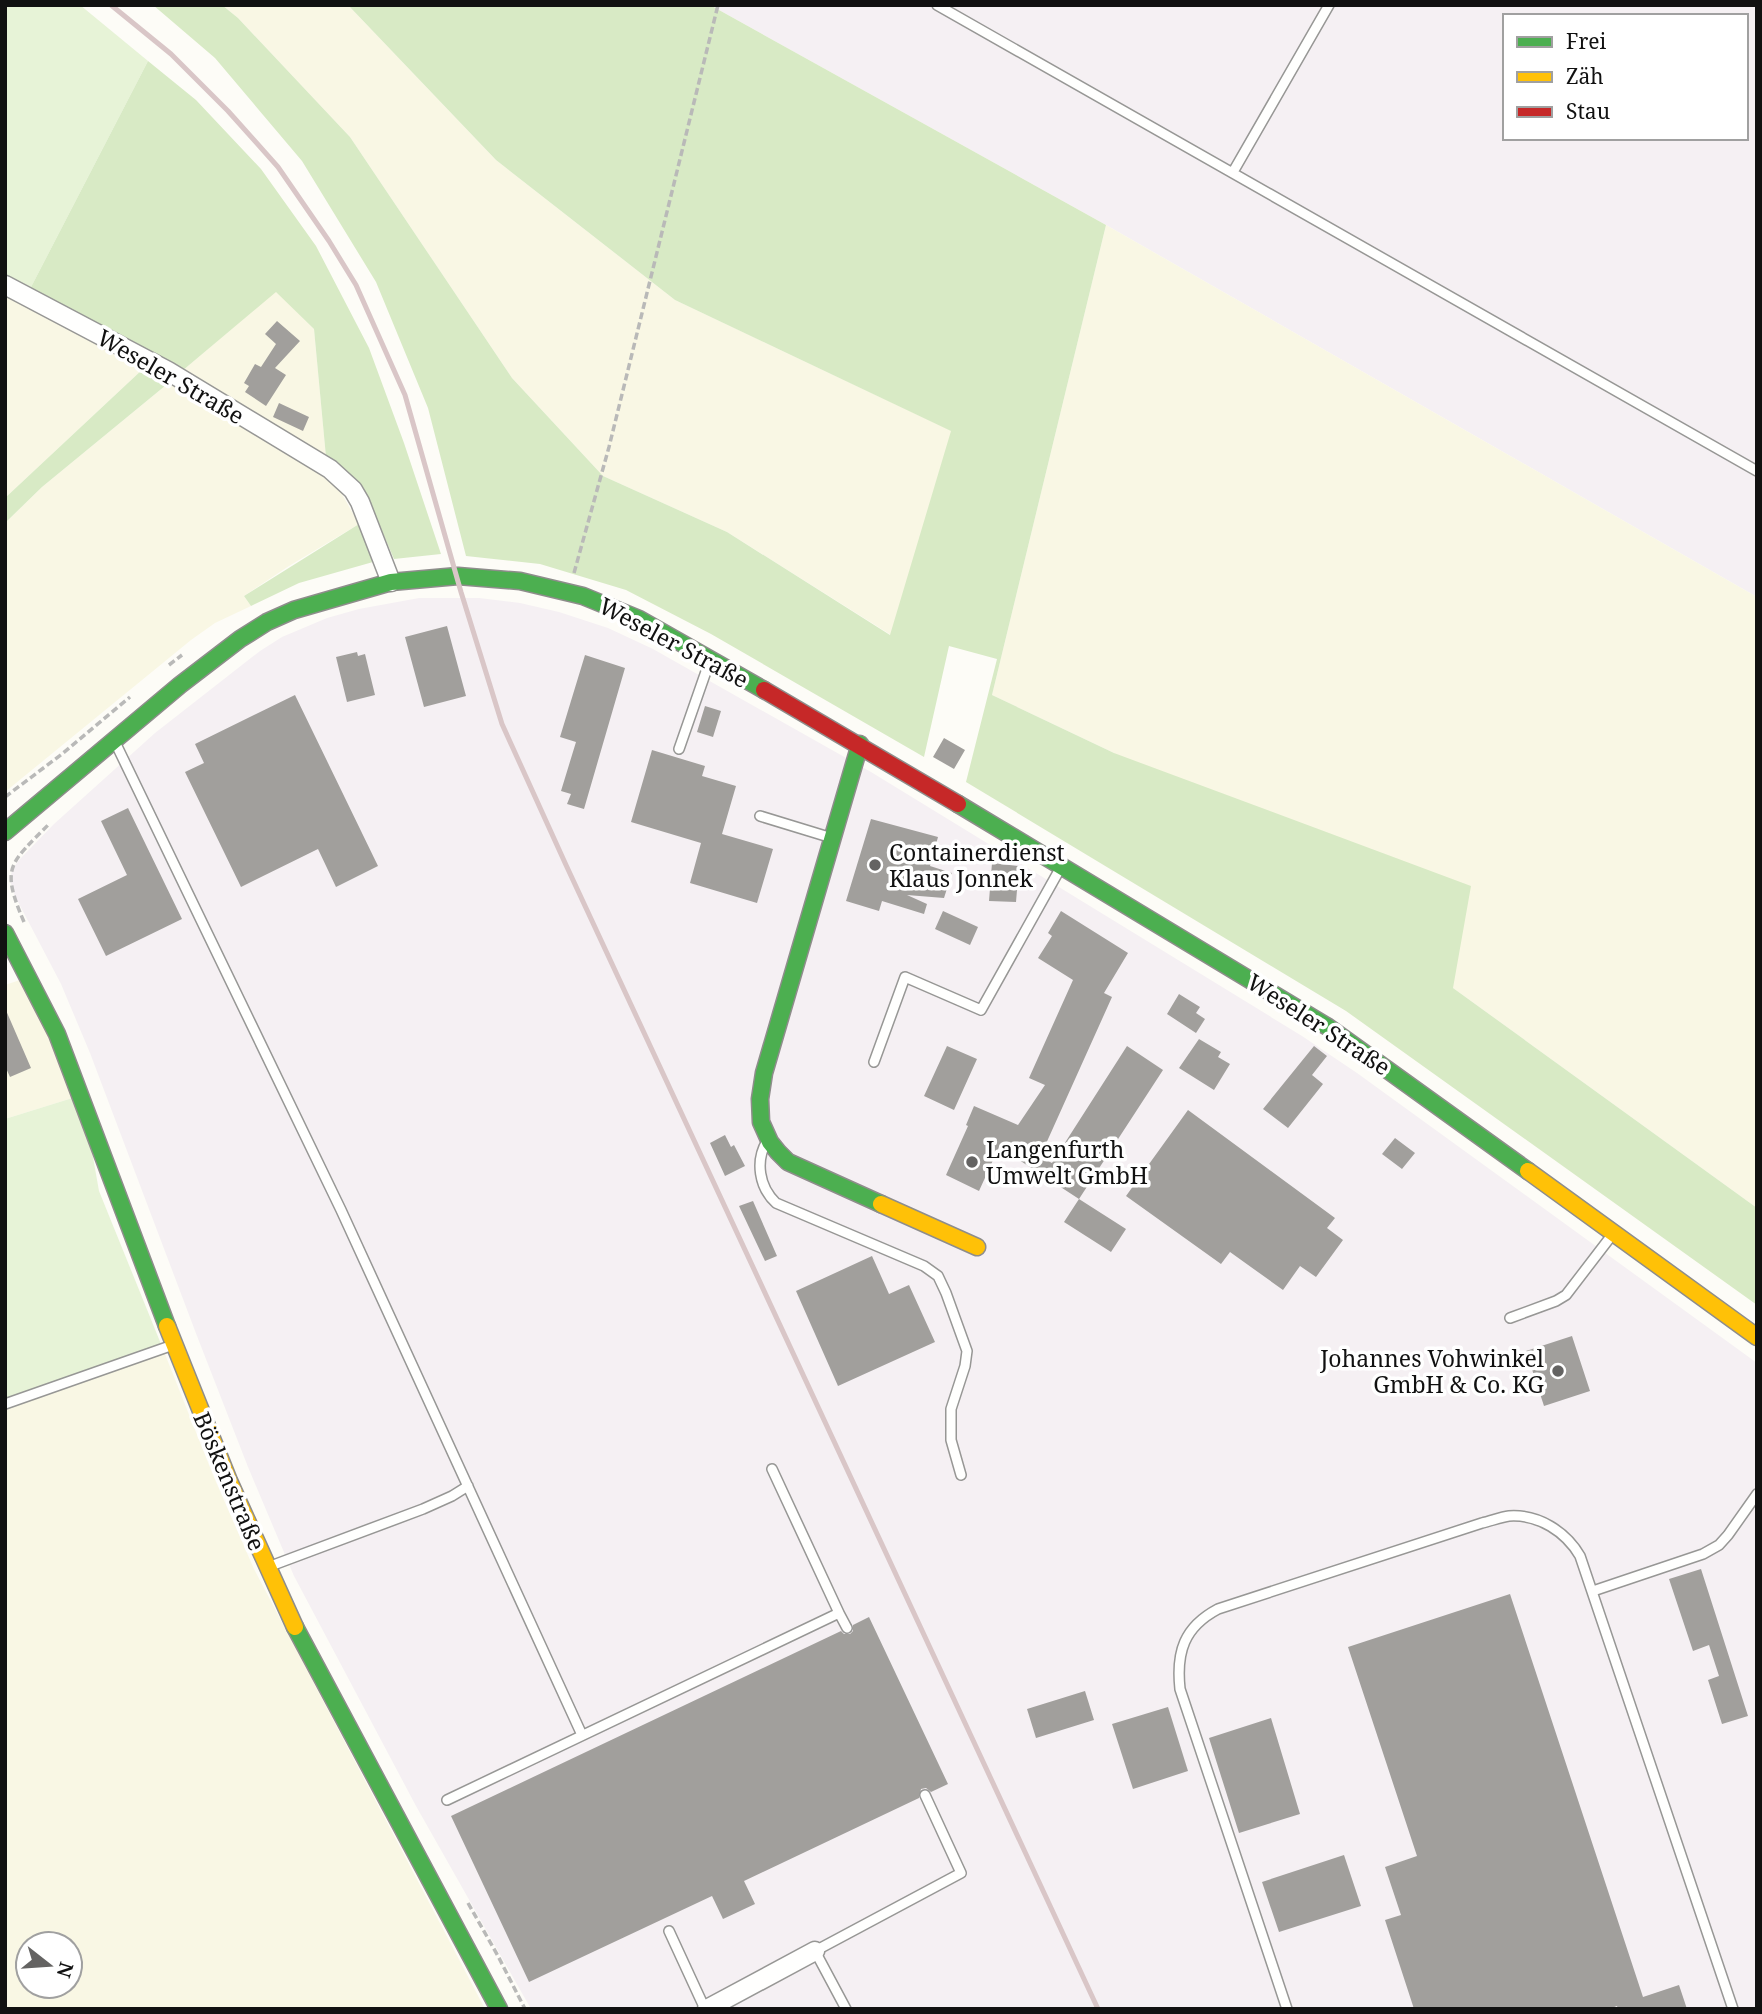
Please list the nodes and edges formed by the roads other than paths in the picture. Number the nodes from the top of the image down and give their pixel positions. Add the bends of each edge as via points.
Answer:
1 (937, 5) edge
2 (1329, 5) edge
3 (1233, 172) junction
4 (5, 285) edge
5 (1757, 471) edge
6 (391, 582) junction
7 (710, 658) junction
8 (114, 741) junction
9 (860, 744) junction
10 (679, 749) dead end
11 (760, 816) dead end
12 (5, 832) edge
13 (832, 838) junction
14 (1062, 866) junction
15 (5, 933) edge
16 (874, 1062) dead end
17 (767, 1140) junction
18 (1613, 1234) junction
19 (977, 1247) dead end
20 (1510, 1318) dead end
21 (1757, 1337) edge
22 (174, 1345) junction
23 (5, 1404) edge
24 (772, 1469) dead end
25 (961, 1475) dead end
26 (468, 1486) junction
27 (1757, 1494) edge
28 (267, 1568) junction
29 (1593, 1591) junction
30 (839, 1613) junction
31 (847, 1628) dead end
32 (582, 1735) junction
33 (925, 1795) dead end
34 (447, 1800) dead end
35 (669, 1931) dead end
36 (815, 1951) junction
37 (499, 2009) edge
38 (706, 2009) edge
39 (846, 2009) edge
40 (1287, 2009) edge
41 (1733, 2009) edge

1 - 3 lane
2 - 3 lane
3 - 5 lane
4 - 6 street, Weseler Straße via 168,372 330,469 360,502
6 - 7 street, Weseler Straße via 458,576 550,586 639,619
6 - 8 street, Weseler Straße via 267,622 180,685
7 - 9 street, Weseler Straße
7 - 10 lane
8 - 12 street, Weseler Straße
8 - 26 lane via 341,1210
9 - 13 street
9 - 14 street, Weseler Straße
11 - 13 lane
13 - 17 street via 762,1082 759,1107
14 - 16 lane via 981,1010 905,977
14 - 18 street, Weseler Straße via 1328,1027
15 - 22 street, Böskenstraße via 57,1034
17 - 19 street via 788,1162
17 - 25 lane via 760,1154 760,1174 776,1203 924,1266 937,1276 967,1351 951,1409 951,1440
18 - 20 lane via 1566,1295
18 - 21 street, Weseler Straße
22 - 23 lane
22 - 28 street, Böskenstraße
24 - 30 lane
26 - 28 lane via 423,1509
26 - 32 lane
27 - 29 lane via 1718,1545 1703,1554
28 - 37 street, Böskenstraße
29 - 40 lane via 1580,1556 1564,1534 1510,1516 1218,1609 1191,1629 1182,1649 1180,1689
29 - 41 lane
30 - 31 lane
30 - 32 lane
32 - 34 lane
33 - 36 lane via 961,1873
35 - 38 lane
36 - 38 street
36 - 39 lane

